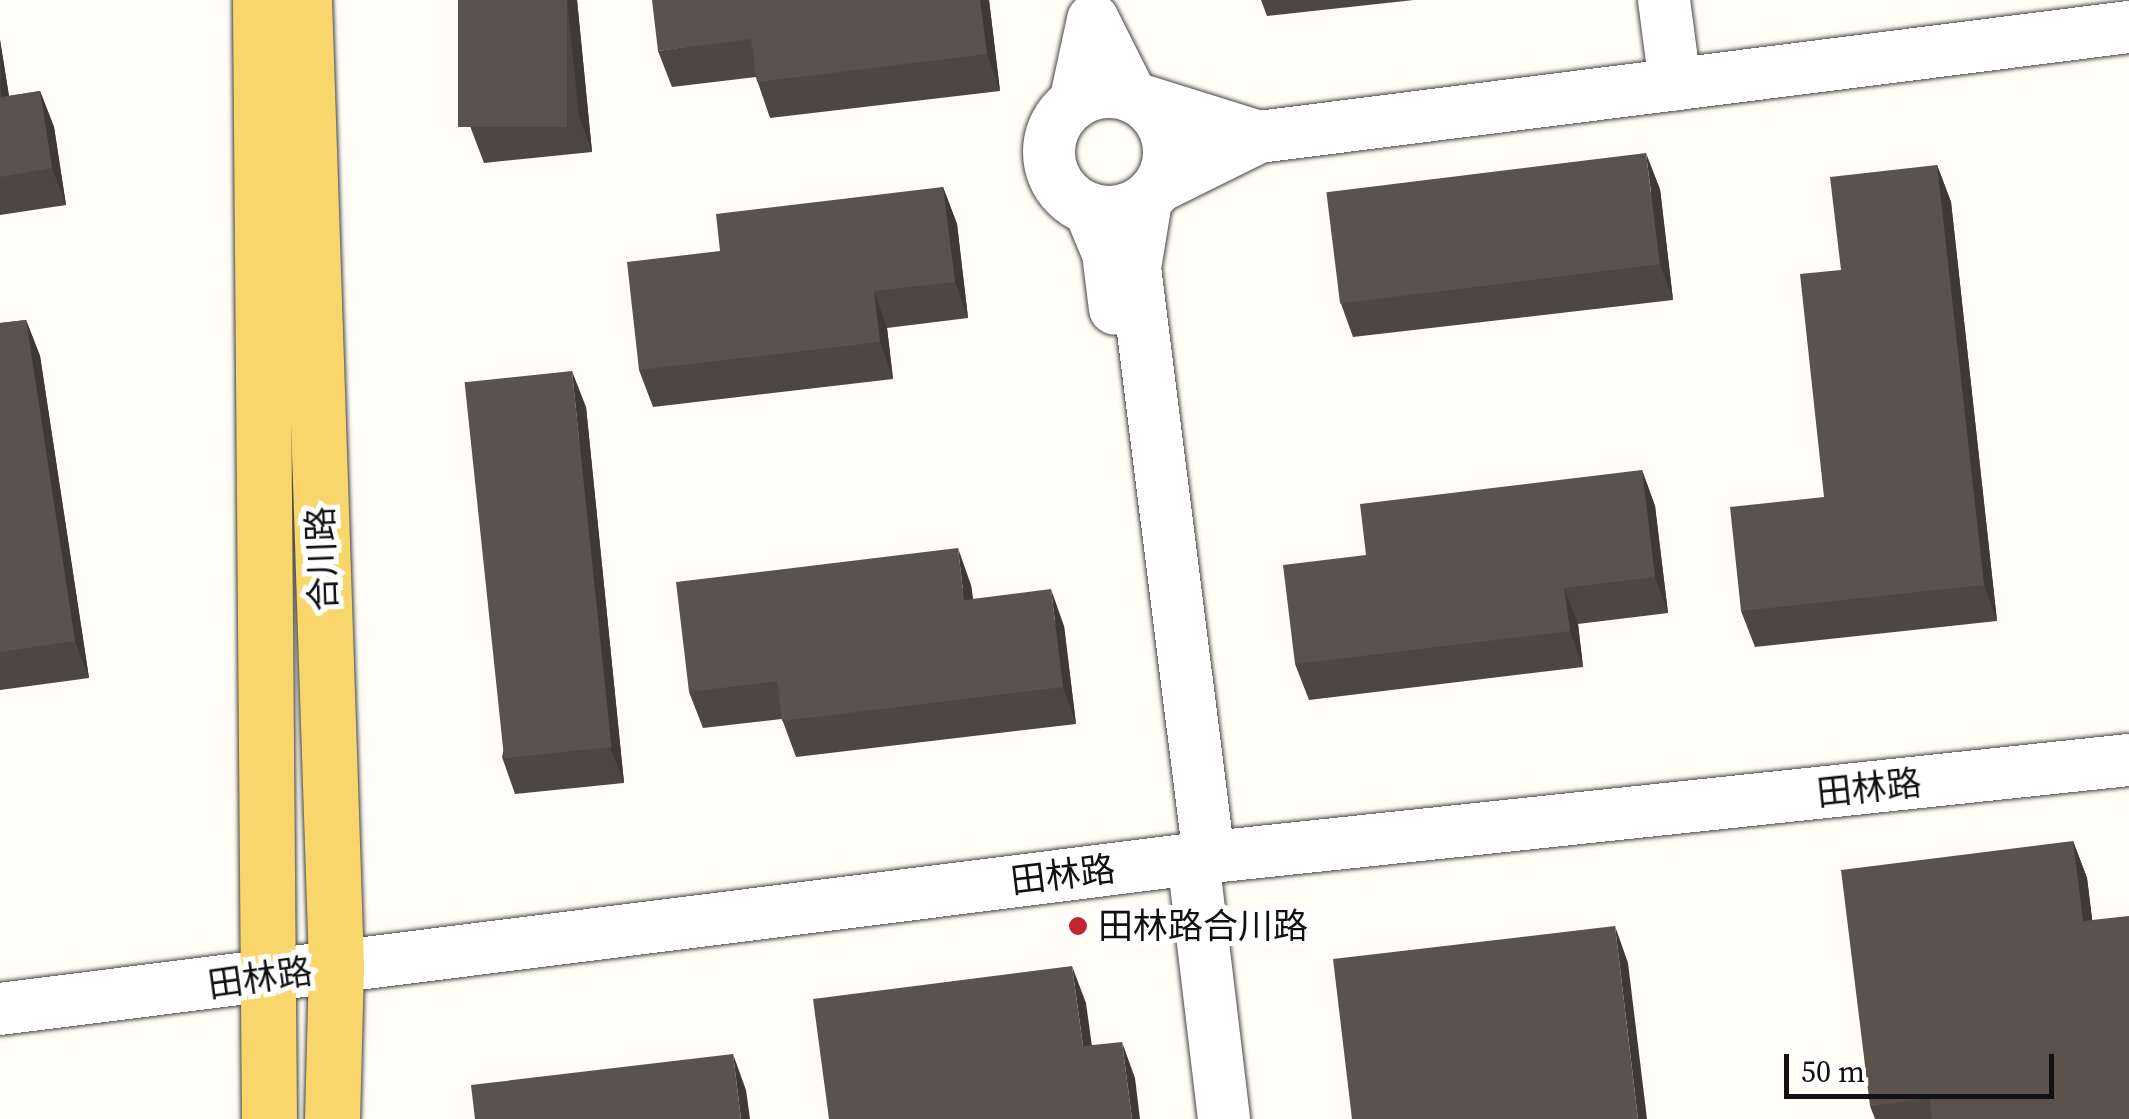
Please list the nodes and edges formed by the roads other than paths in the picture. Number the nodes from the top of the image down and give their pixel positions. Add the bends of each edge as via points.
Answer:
1 (260, 0) edge
2 (304, 0) edge
3 (1664, 0) edge
4 (1092, 10) edge
5 (2129, 26) edge
6 (1674, 84) junction
7 (1136, 98) junction
8 (1075, 103) junction
9 (1259, 137) junction
10 (1153, 194) junction
11 (1090, 210) junction
12 (2129, 760) edge
13 (1193, 859) junction
14 (336, 967) junction
15 (271, 979) junction
16 (0, 1009) edge
17 (269, 1119) edge
18 (332, 1119) edge
19 (1224, 1119) edge

1 - 15 main road, 合川路
2 - 14 main road, 合川路
3 - 6 street
4 - 7 street
4 - 8 street
5 - 6 street
6 - 9 street
7 - 8 street via 1102,92
7 - 9 street
7 - 10 street via 1156,113 1170,149
8 - 11 street via 1054,126 1050,166 1072,200
9 - 10 street
10 - 11 street via 1110,213
10 - 13 street via 1135,268
11 - 13 street via 1108,253
12 - 13 street, 田林路
13 - 14 street, 田林路
13 - 19 street
14 - 15 street, 田林路
14 - 18 main road, 合川路
15 - 16 street, 田林路
15 - 17 main road, 合川路

